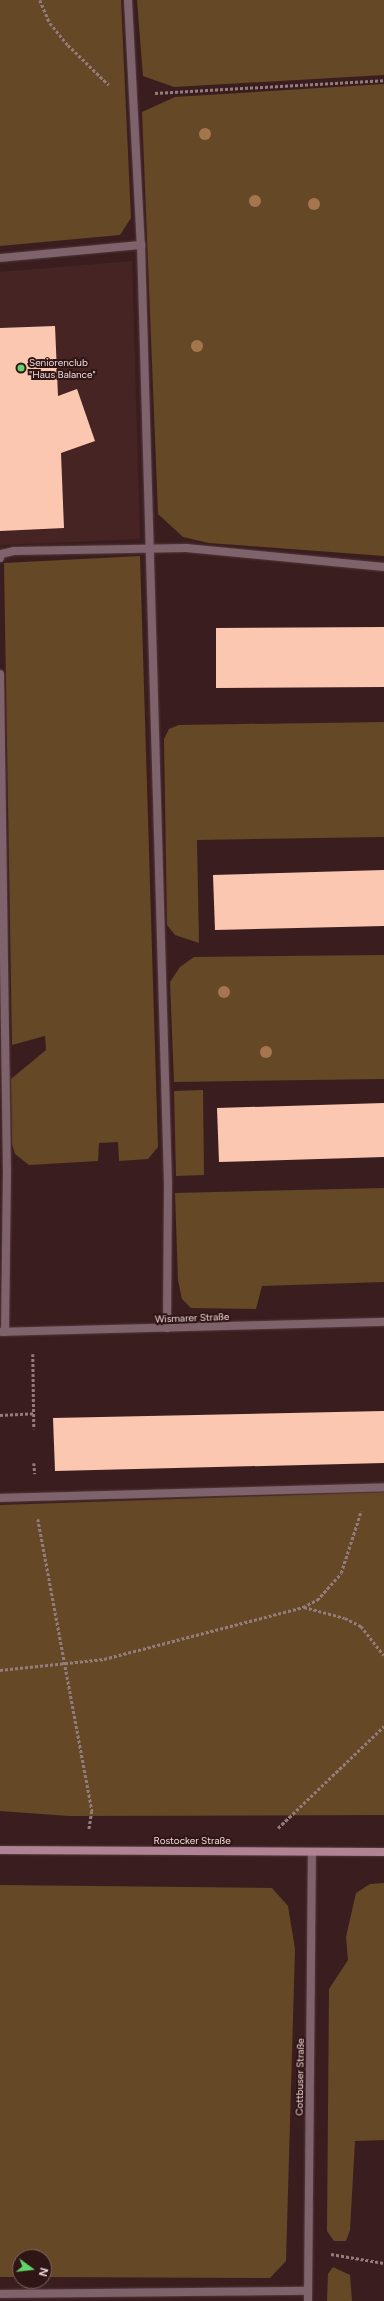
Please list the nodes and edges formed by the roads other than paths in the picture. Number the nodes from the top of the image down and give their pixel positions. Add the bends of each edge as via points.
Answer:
1 (128, 0) edge
2 (141, 245) junction
3 (0, 258) edge
4 (149, 547) junction
5 (0, 558) edge
6 (384, 567) edge
7 (0, 674) edge
8 (4, 1169) edge
9 (384, 1322) edge
10 (167, 1328) junction
11 (3, 1332) edge
12 (384, 1487) edge
13 (0, 1498) edge
14 (0, 1850) edge
15 (312, 1852) junction
16 (384, 1852) edge
17 (308, 2291) junction
18 (0, 2294) edge
19 (308, 2301) edge

1 - 2 street via 135,93
2 - 3 street
2 - 4 street
4 - 5 street via 14,551 1,554
4 - 6 street
4 - 10 street via 168,1183
7 - 8 street
8 - 11 street
9 - 10 street, Wismarer Straße
10 - 11 street, Wismarer Straße
12 - 13 street
14 - 15 street, Rostocker Straße
15 - 16 street, Rostocker Straße
15 - 17 street, Cottbuser Straße
17 - 18 street
17 - 19 street, Cottbuser Straße

